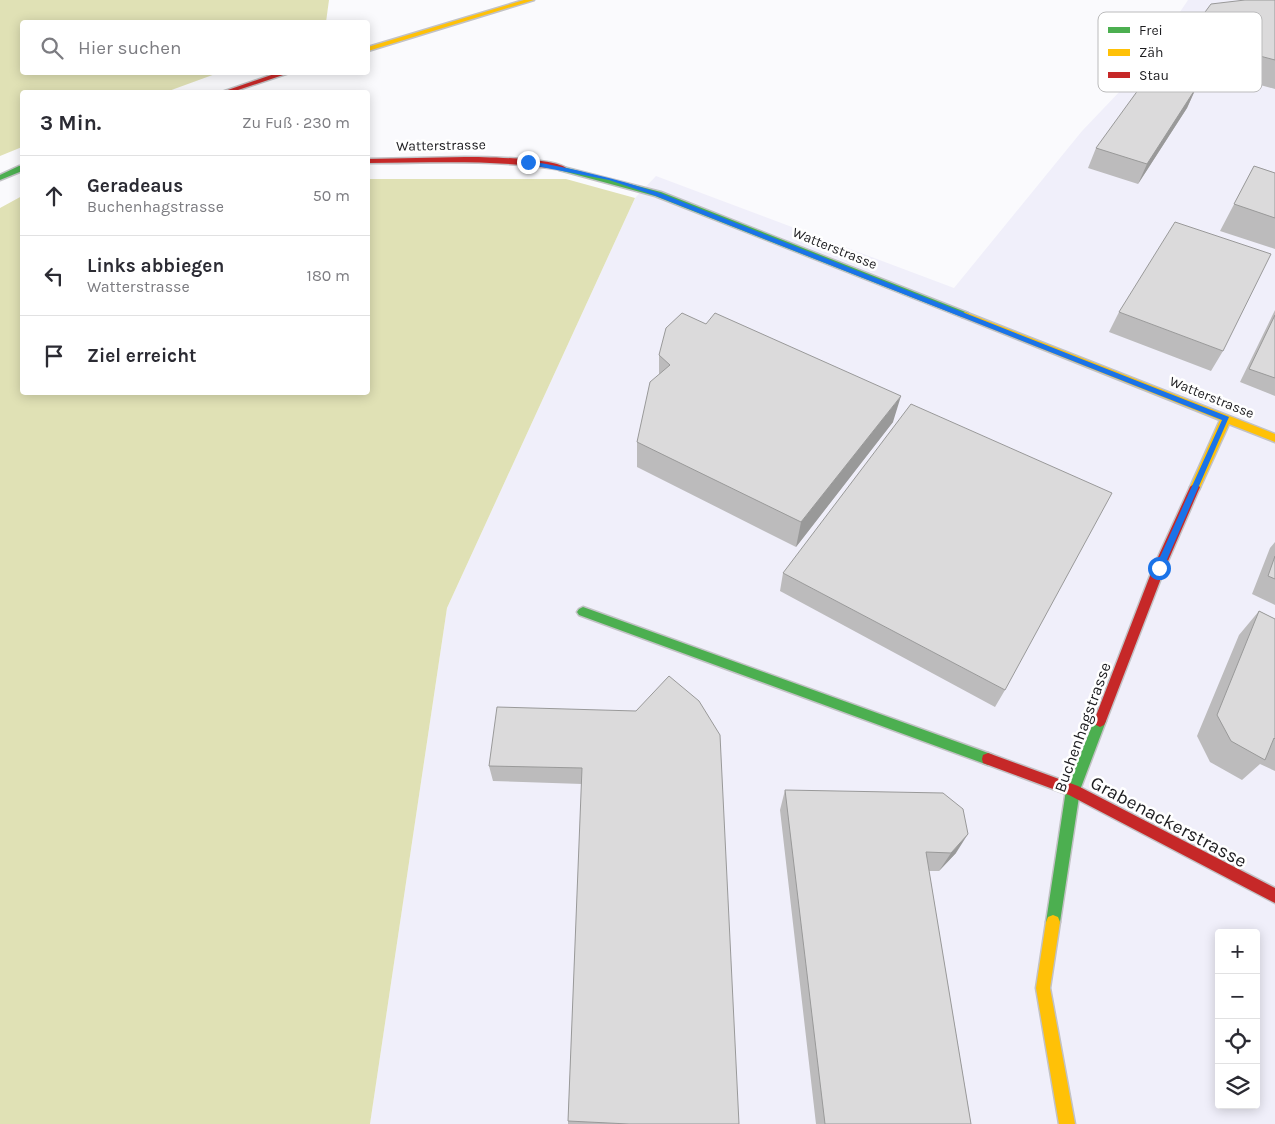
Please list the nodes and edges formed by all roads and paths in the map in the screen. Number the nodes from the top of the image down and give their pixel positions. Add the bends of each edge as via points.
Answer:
1 (531, 0) edge
2 (370, 48) edge
3 (280, 75) edge
4 (232, 90) edge
5 (370, 162) edge
6 (20, 169) edge
7 (0, 178) edge
8 (1226, 418) junction
9 (1275, 438) edge
10 (583, 612) dead end
11 (1073, 790) junction
12 (1275, 896) edge
13 (1067, 1124) edge

1 - 2 street
3 - 4 street
5 - 8 street, Watterstrasse via 493,159 571,169 611,179
6 - 7 street
8 - 9 street, Watterstrasse
8 - 11 street, Buchenhagstrasse via 1159,568
10 - 11 street, Grabenackerstrasse
11 - 12 street, Grabenackerstrasse
11 - 13 street, Buchenhagstrasse via 1043,988

